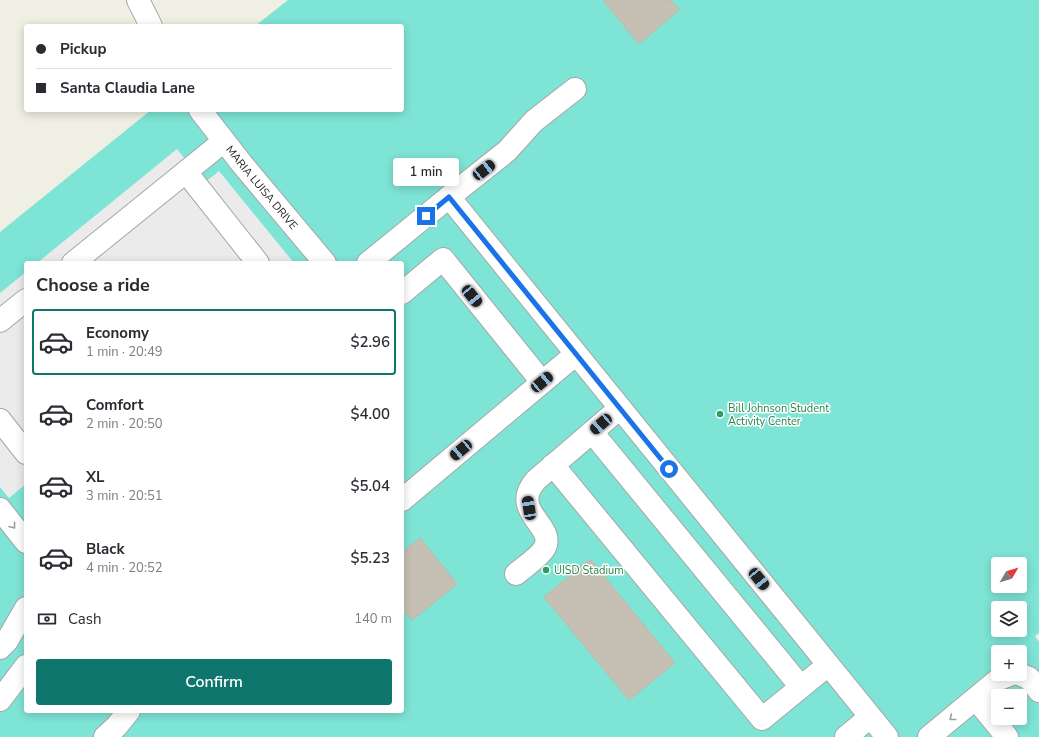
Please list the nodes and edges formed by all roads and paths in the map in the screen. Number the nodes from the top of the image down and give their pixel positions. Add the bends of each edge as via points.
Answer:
1 (138, 0) edge
2 (150, 24) edge
3 (575, 89) dead end
4 (202, 112) edge
5 (224, 141) junction
6 (186, 172) junction
7 (449, 197) junction
8 (75, 261) edge
9 (256, 261) edge
10 (322, 261) edge
11 (370, 261) edge
12 (404, 290) edge
13 (24, 302) edge
14 (0, 321) edge
15 (576, 354) junction
16 (542, 382) junction
17 (620, 408) junction
18 (0, 420) edge
19 (592, 432) junction
20 (24, 450) edge
21 (553, 465) junction
22 (404, 498) edge
23 (0, 509) edge
24 (24, 539) edge
25 (516, 574) dead end
26 (24, 611) edge
27 (0, 648) edge
28 (828, 665) junction
29 (24, 669) edge
30 (1027, 677) edge
31 (997, 681) edge
32 (801, 687) junction
33 (1039, 691) edge
34 (976, 698) junction
35 (0, 700) edge
36 (127, 713) edge
37 (870, 717) junction
38 (1003, 736) edge
39 (105, 737) edge
40 (846, 737) edge
41 (886, 737) edge
42 (929, 737) edge

1 - 2 street
3 - 7 street via 534,122 508,151
4 - 5 street, MARIA LUISA DRIVE
5 - 6 street
5 - 10 street, MARIA LUISA DRIVE
6 - 8 street
6 - 9 street
7 - 11 street
7 - 15 street
12 - 16 street via 443,259
13 - 14 street
15 - 16 street
15 - 17 street
16 - 22 street
17 - 19 street
17 - 28 street
18 - 20 street
19 - 21 street
19 - 32 street
21 - 25 street via 532,485 527,498 529,508 544,532 544,549
21 - 32 street via 762,719
23 -> 24 street
26 - 27 street via 7,641
28 - 32 street
28 - 37 street
29 - 35 street
30 - 33 street
31 - 34 street
34 - 38 street
34 -> 42 street
36 - 39 street
37 - 40 street
37 - 41 street

